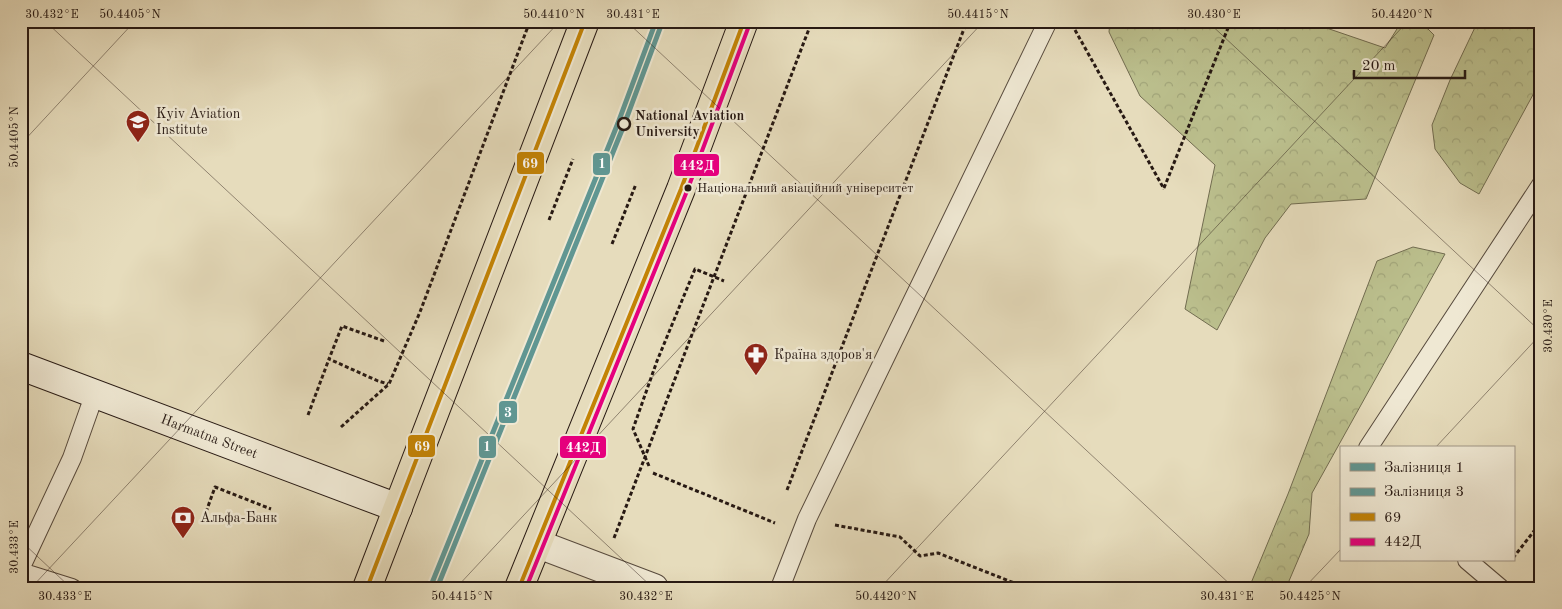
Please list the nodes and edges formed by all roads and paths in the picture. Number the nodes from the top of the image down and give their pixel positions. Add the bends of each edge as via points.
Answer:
1 (530, 21) edge
2 (586, 21) edge
3 (744, 21) edge
4 (812, 21) edge
5 (967, 21) edge
6 (1048, 21) edge
7 (1230, 23) dead end
8 (1074, 30) dead end
9 (573, 158) dead end
10 (636, 184) dead end
11 (1541, 185) edge
12 (550, 220) dead end
13 (612, 244) dead end
14 (715, 276) junction
15 (724, 281) dead end
16 (384, 341) dead end
17 (330, 359) junction
18 (21, 366) edge
19 (389, 384) junction
20 (96, 394) junction
21 (308, 415) dead end
22 (341, 427) dead end
23 (1369, 446) edge
24 (645, 455) junction
25 (649, 466) dead end
26 (653, 473) dead end
27 (785, 495) dead end
28 (398, 508) junction
29 (271, 509) dead end
30 (206, 512) dead end
31 (778, 514) dead end
32 (807, 519) junction
33 (774, 523) junction
34 (1534, 532) dead end
35 (538, 544) junction
36 (1514, 557) edge
37 (1470, 562) edge
38 (21, 567) edge
39 (604, 568) junction
40 (21, 572) edge
41 (72, 588) edge
42 (367, 588) edge
43 (519, 588) edge
44 (654, 588) edge
45 (780, 588) edge
46 (1027, 588) edge
47 (1500, 588) edge

1 - 19 path via 420,312
2 - 28 main road
3 - 35 main road via 681,188
4 - 14 path
5 - 27 path
6 - 32 lane
7 - 8 path via 1164,189
9 - 12 path
10 - 13 path
11 - 23 lane
14 - 15 path
14 - 24 path
14 - 24 path via 695,269 657,361 633,429
16 - 17 path via 342,326
17 - 19 path
17 - 21 path
18 - 20 main road, Harmatna Street
19 - 22 path
20 - 28 main road, Harmatna Street
20 - 38 lane via 72,458
24 - 25 path
24 - 39 path
26 - 33 path
28 - 42 main road
29 - 30 path via 215,488
31 - 33 path
32 - 33 path
32 - 45 lane
32 - 46 path via 900,537 920,556 938,553
34 - 36 path
35 - 39 main road
35 - 43 main road
37 - 47 lane
39 - 44 main road
40 - 41 lane

